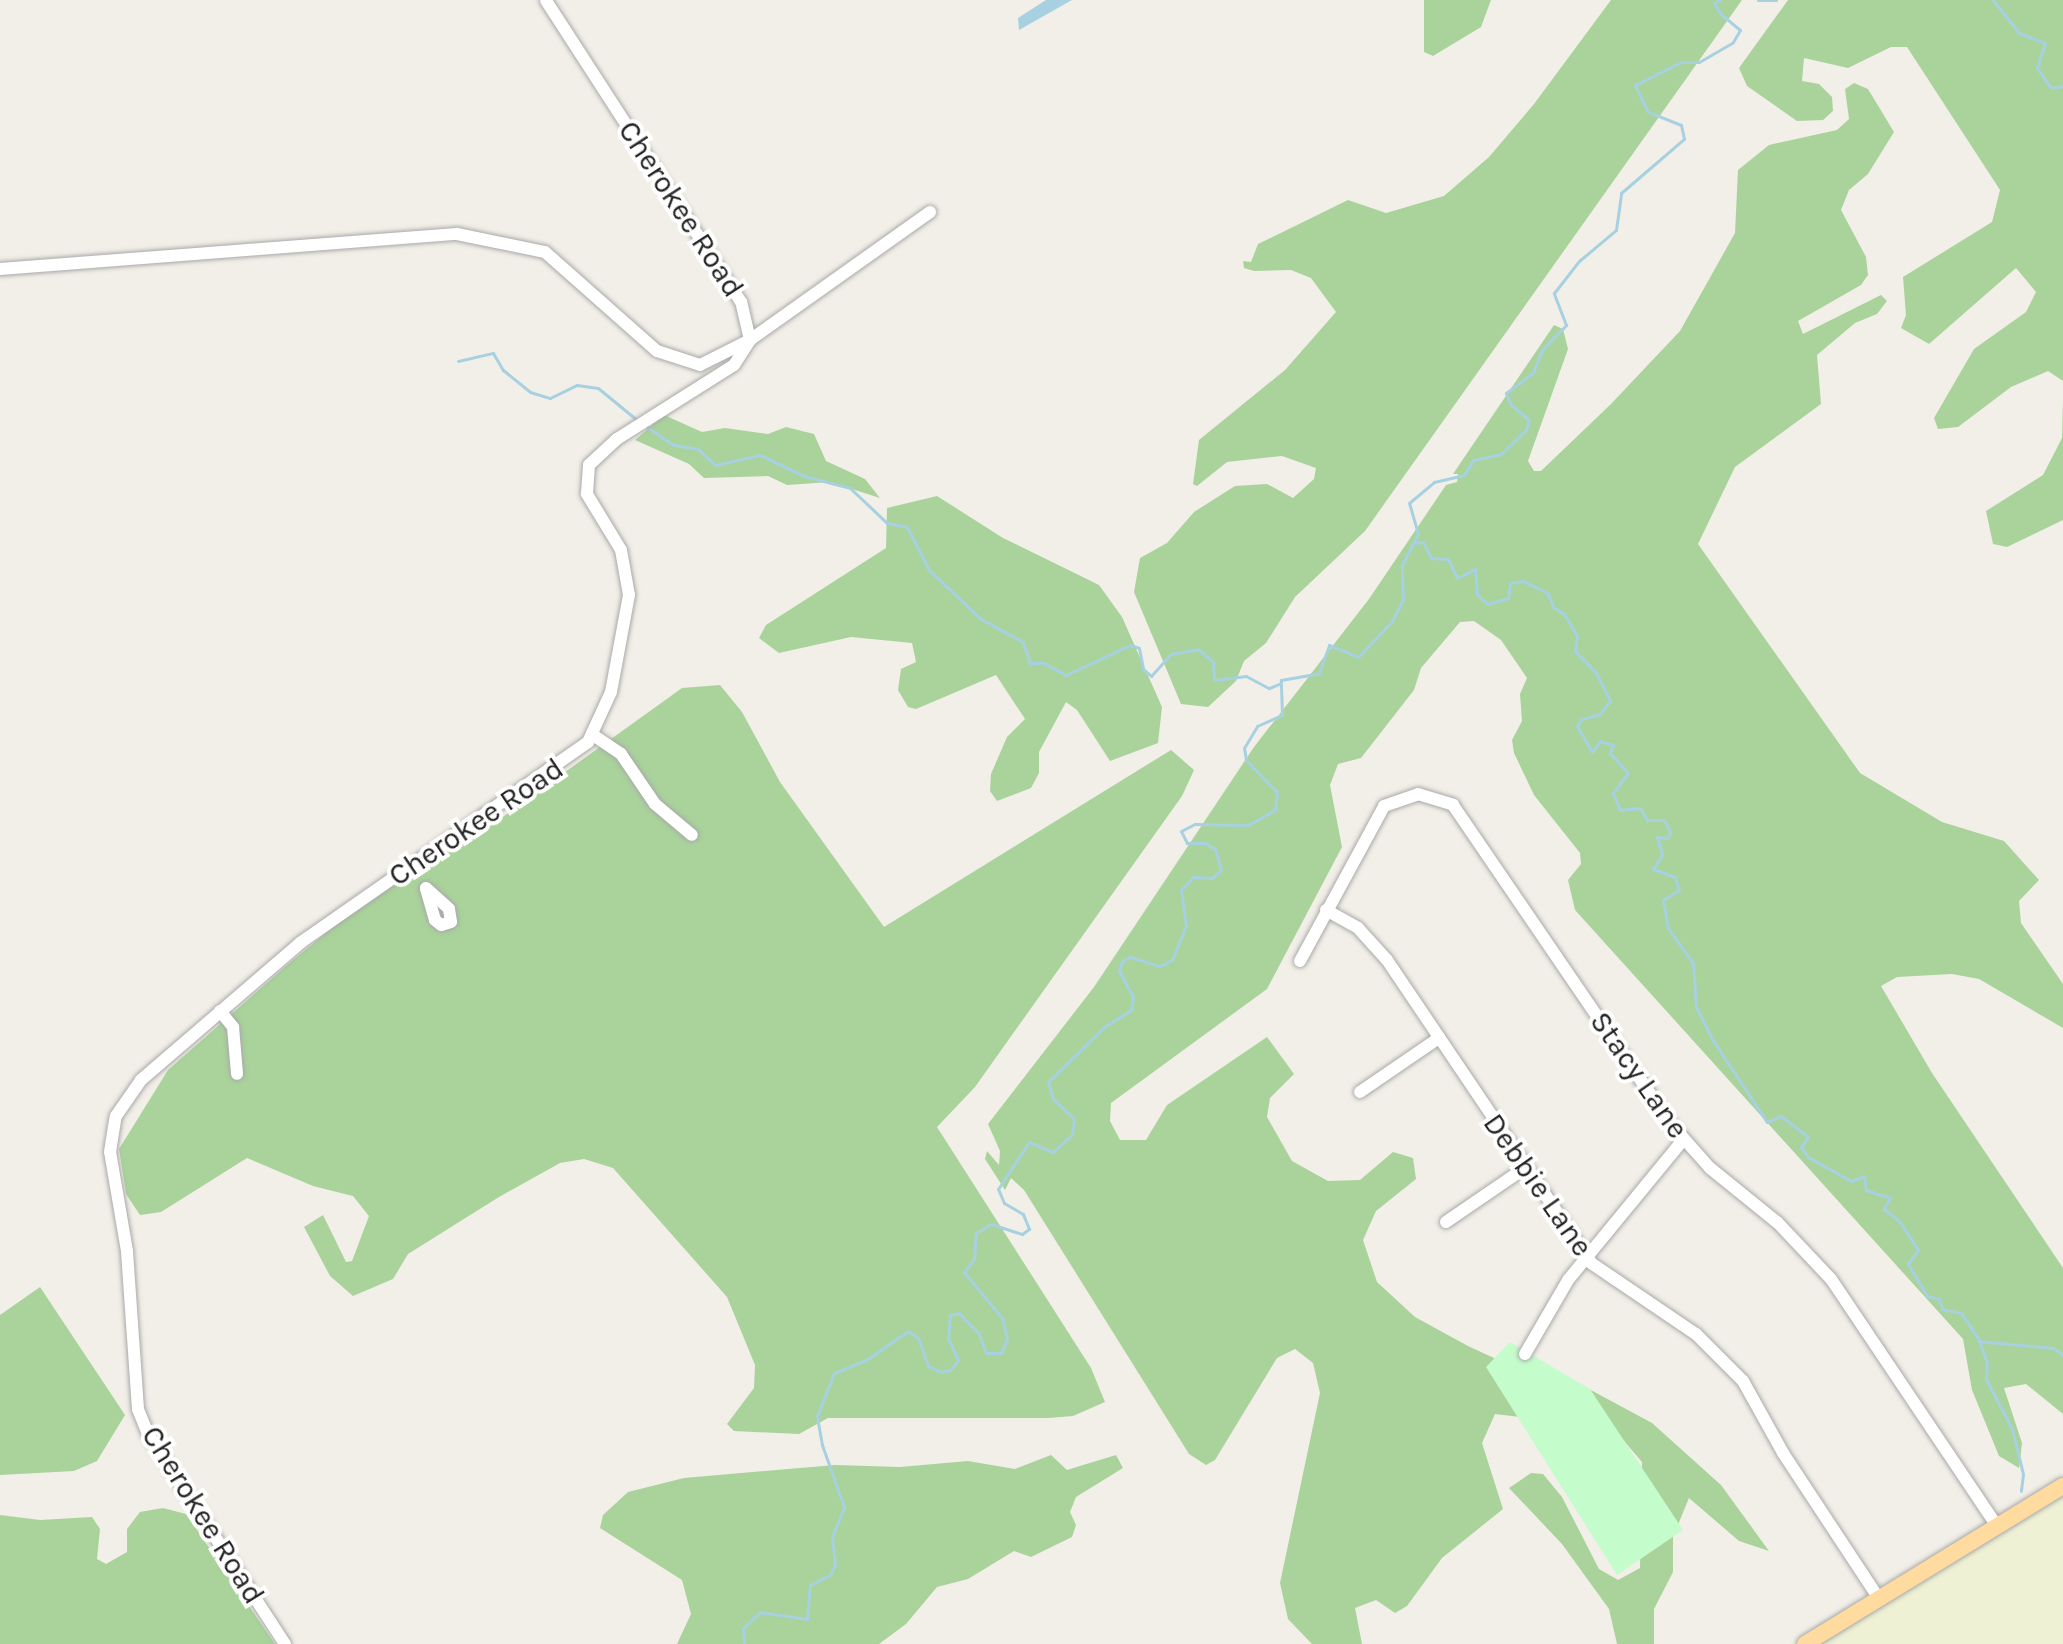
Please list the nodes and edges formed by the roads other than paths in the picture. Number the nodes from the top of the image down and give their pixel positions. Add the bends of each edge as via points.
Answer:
1 (546, 0) edge
2 (930, 212) dead end
3 (0, 269) edge
4 (750, 340) junction
5 (593, 735) junction
6 (692, 835) dead end
7 (409, 867) junction
8 (426, 888) dead end
9 (1326, 910) junction
10 (1300, 961) dead end
11 (220, 1011) junction
12 (1439, 1038) junction
13 (237, 1074) dead end
14 (1360, 1092) dead end
15 (1683, 1140) junction
16 (1525, 1168) junction
17 (1446, 1222) dead end
18 (1586, 1256) junction
19 (1525, 1354) dead end
20 (2063, 1486) edge
21 (1997, 1526) junction
22 (1878, 1597) junction
23 (285, 1644) edge
24 (1805, 1644) edge

1 - 4 street, Cherokee Road via 741,302
2 - 4 street
3 - 4 street via 457,234 545,252 657,351 700,365
4 - 5 street, Cherokee Road via 734,365 617,439 589,465 587,494 621,550 629,595 617,670
5 - 6 street via 621,754 655,804
5 - 7 street, Cherokee Road via 566,762
7 - 8 street
7 - 11 street, Cherokee Road via 300,943
9 - 10 street, Stacy Lane
9 - 12 street, Debbie Lane via 1358,928 1378,948
9 - 15 street, Stacy Lane via 1384,806 1403,795 1446,800 1465,818
11 - 13 street via 233,1027
11 - 23 street, Cherokee Road via 129,1093 116,1116 110,1152 127,1251 142,1421
12 - 14 street
12 - 16 street, Debbie Lane
15 - 18 street
15 - 21 street, Stacy Lane via 1825,1272
16 - 17 street
16 - 18 street, Debbie Lane
18 - 19 street
18 - 22 street, Debbie Lane via 1604,1275 1696,1334 1734,1370
20 - 21 main road
21 - 22 main road
22 - 24 main road

